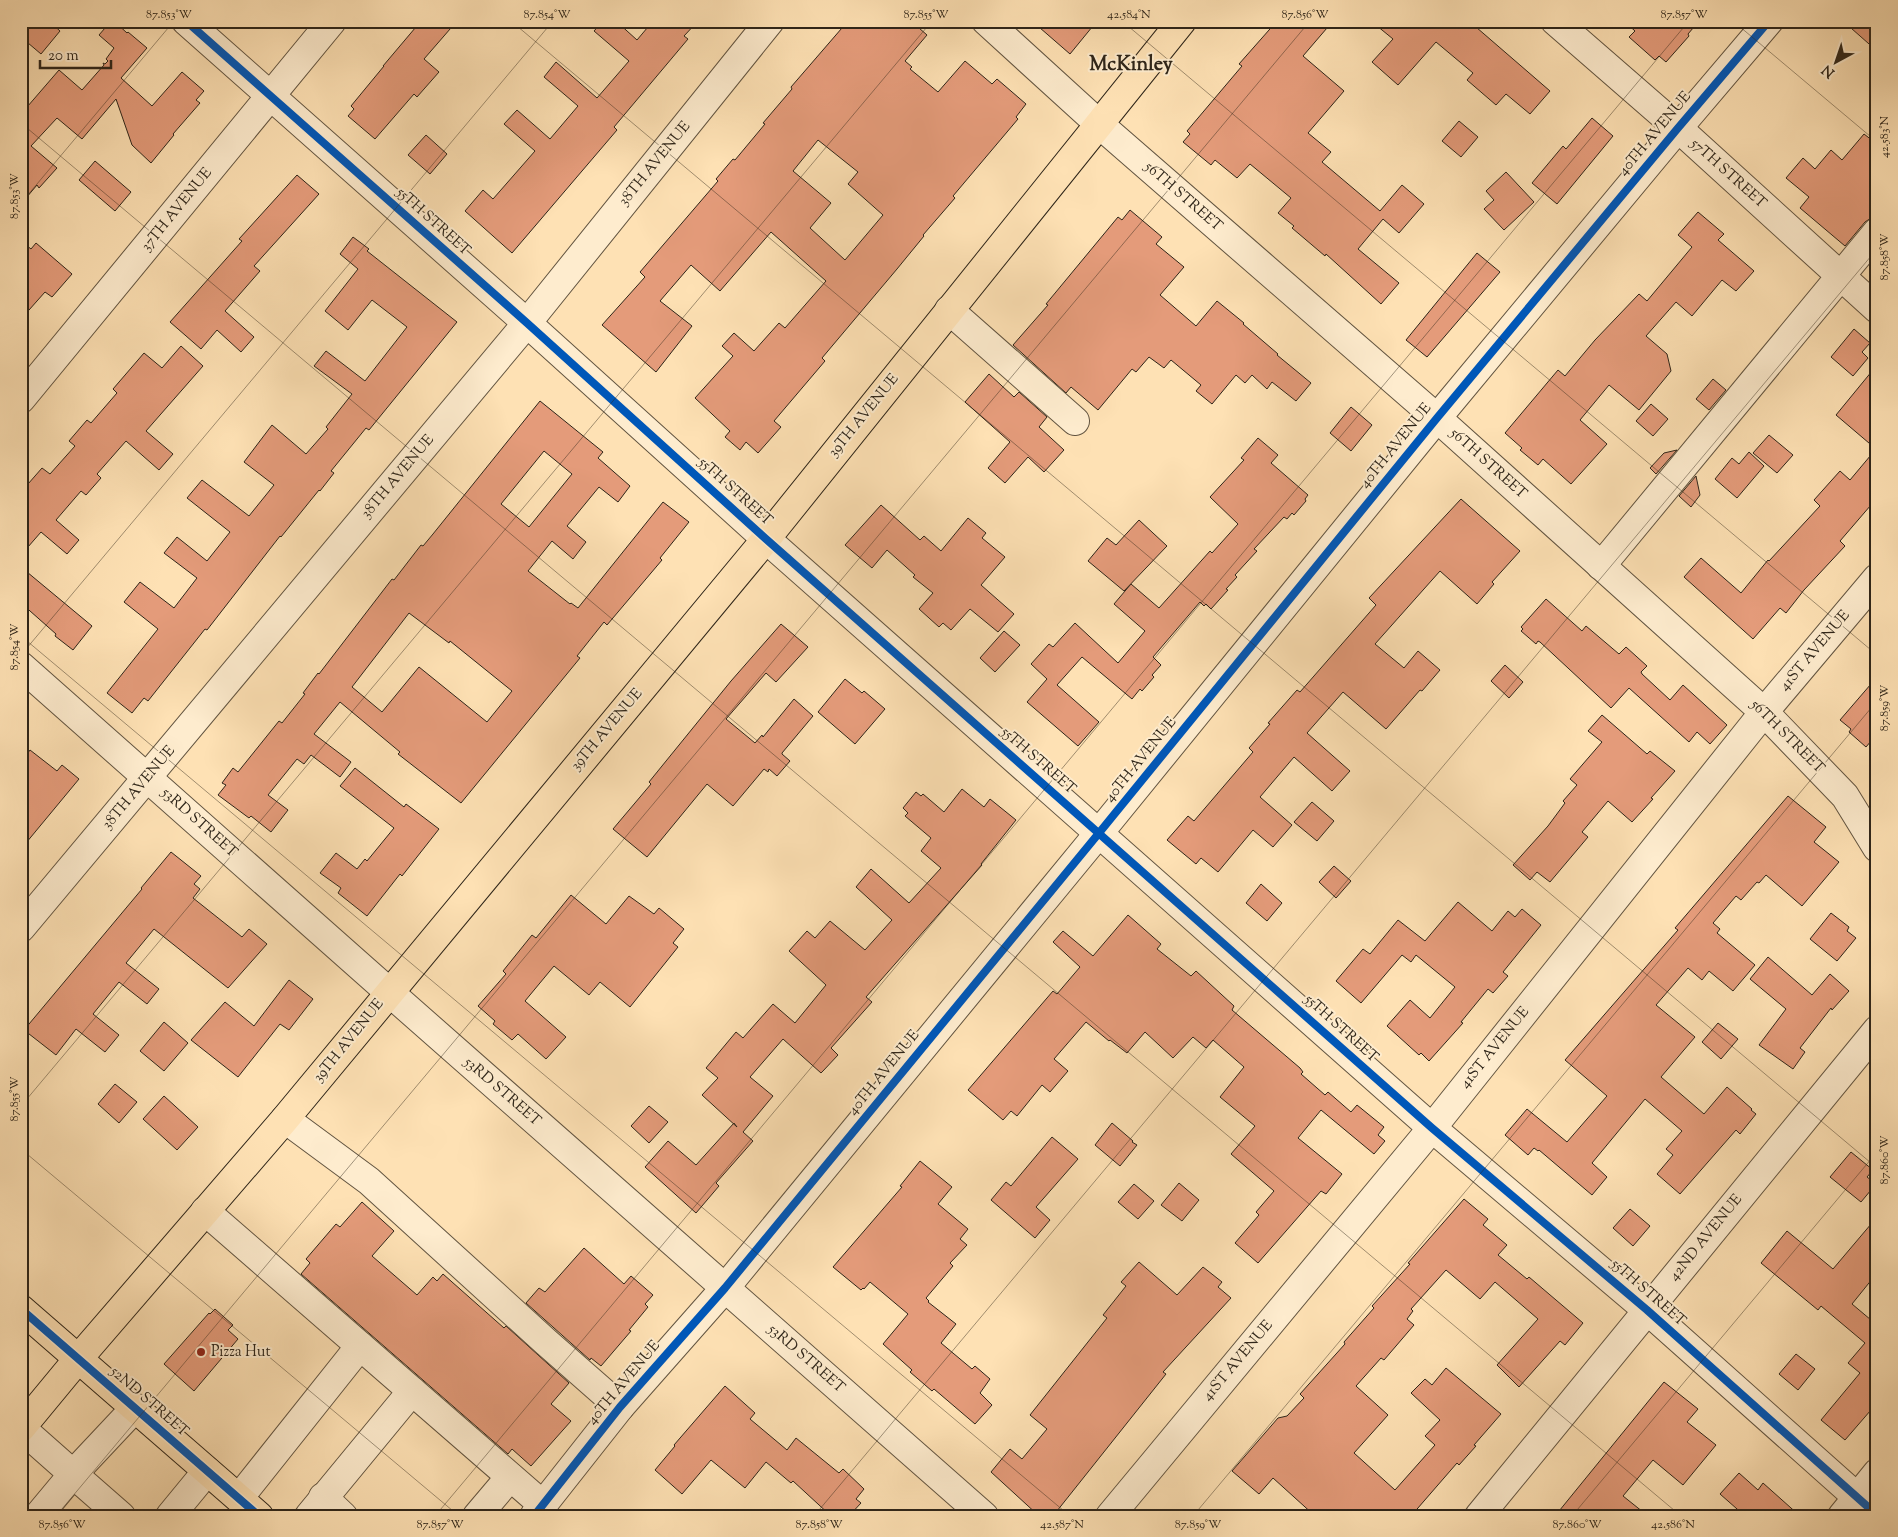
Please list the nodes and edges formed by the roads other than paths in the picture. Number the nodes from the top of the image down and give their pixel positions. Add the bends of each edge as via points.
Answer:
1 (186, 21) edge
2 (332, 21) edge
3 (770, 21) edge
4 (986, 21) edge
5 (1182, 21) edge
6 (1555, 21) edge
7 (1769, 21) edge
8 (270, 96) junction
9 (1099, 124) junction
10 (1678, 128) junction
11 (1877, 232) edge
12 (1840, 277) junction
13 (1877, 309) edge
14 (949, 310) junction
15 (527, 323) junction
16 (21, 399) edge
17 (1437, 418) junction
18 (1075, 421) dead end
19 (766, 539) junction
20 (1602, 566) junction
21 (1877, 578) edge
22 (21, 666) edge
23 (1764, 712) junction
24 (147, 778) junction
25 (1099, 833) junction
26 (1877, 848) edge
27 (21, 928) edge
28 (389, 992) junction
29 (1877, 1030) edge
30 (285, 1119) junction
31 (1432, 1128) junction
32 (205, 1211) junction
33 (725, 1288) junction
34 (21, 1309) edge
35 (1647, 1310) junction
36 (360, 1346) junction
37 (78, 1359) junction
38 (412, 1391) junction
39 (620, 1407) junction
40 (135, 1408) junction
41 (21, 1428) edge
42 (207, 1471) junction
43 (1877, 1473) edge
44 (73, 1474) junction
45 (510, 1477) junction
46 (239, 1498) junction
47 (316, 1506) edge
48 (1849, 1507) edge
49 (538, 1510) edge
50 (1877, 1515) edge
51 (38, 1516) edge
52 (121, 1516) edge
53 (170, 1516) edge
54 (259, 1516) edge
55 (343, 1516) edge
56 (477, 1516) edge
57 (984, 1516) edge
58 (1110, 1516) edge
59 (1479, 1516) edge

1 - 8 street, 55TH STREET
2 - 8 street, 37TH AVENUE
3 - 15 street, 38TH AVENUE
4 - 9 street, 56TH STREET
5 - 9 main road, 39TH AVENUE
6 - 10 street, 57TH STREET
7 - 10 street, 40TH AVENUE
8 - 15 street, 55TH STREET
8 - 16 street, 37TH AVENUE
9 - 14 main road, 39TH AVENUE
9 - 17 street, 56TH STREET
10 - 12 street, 57TH STREET
10 - 17 street, 40TH AVENUE
11 - 12 street
12 - 13 street, 57TH STREET
12 - 20 street
14 - 18 street
14 - 19 main road, 39TH AVENUE
15 - 19 street, 55TH STREET
15 - 24 street, 38TH AVENUE
17 - 20 street, 56TH STREET
17 - 25 street, 40TH AVENUE
19 - 25 street, 55TH STREET
19 - 28 main road, 39TH AVENUE
20 - 23 street, 56TH STREET
21 - 23 street, 41ST AVENUE
22 - 24 street, 53RD STREET
23 - 26 street, 56TH STREET via 1845,796
23 - 31 street, 41ST AVENUE
24 - 27 street, 38TH AVENUE
24 - 28 street, 53RD STREET
25 - 31 street, 55TH STREET
25 - 33 street, 40TH AVENUE
28 - 30 main road, 39TH AVENUE
28 - 33 street, 53RD STREET
29 - 35 street, 42ND AVENUE
30 - 32 main road, 39TH AVENUE
30 - 39 street via 369,1181
31 - 35 street, 55TH STREET
31 - 58 street, 41ST AVENUE
32 - 36 street
32 - 37 main road, 39TH AVENUE
33 - 39 street, 40TH AVENUE
33 - 57 street, 53RD STREET
34 - 37 main road, 52ND STREET
35 - 48 street, 55TH STREET
35 - 59 street, 42ND AVENUE
36 - 38 street
36 - 46 street
37 - 40 main road, 52ND STREET
37 - 41 main road, 39TH AVENUE
38 - 45 street
38 - 47 street
39 - 49 street, 40TH AVENUE
40 - 42 main road, 52ND STREET
40 - 44 street
41 - 44 street
42 - 46 main road, 52ND STREET
42 - 53 street
43 - 48 street
44 - 51 street
44 - 52 street
45 - 49 street
45 - 56 street
46 - 54 main road, 52ND STREET
47 - 55 street
48 - 50 street, 55TH STREET

